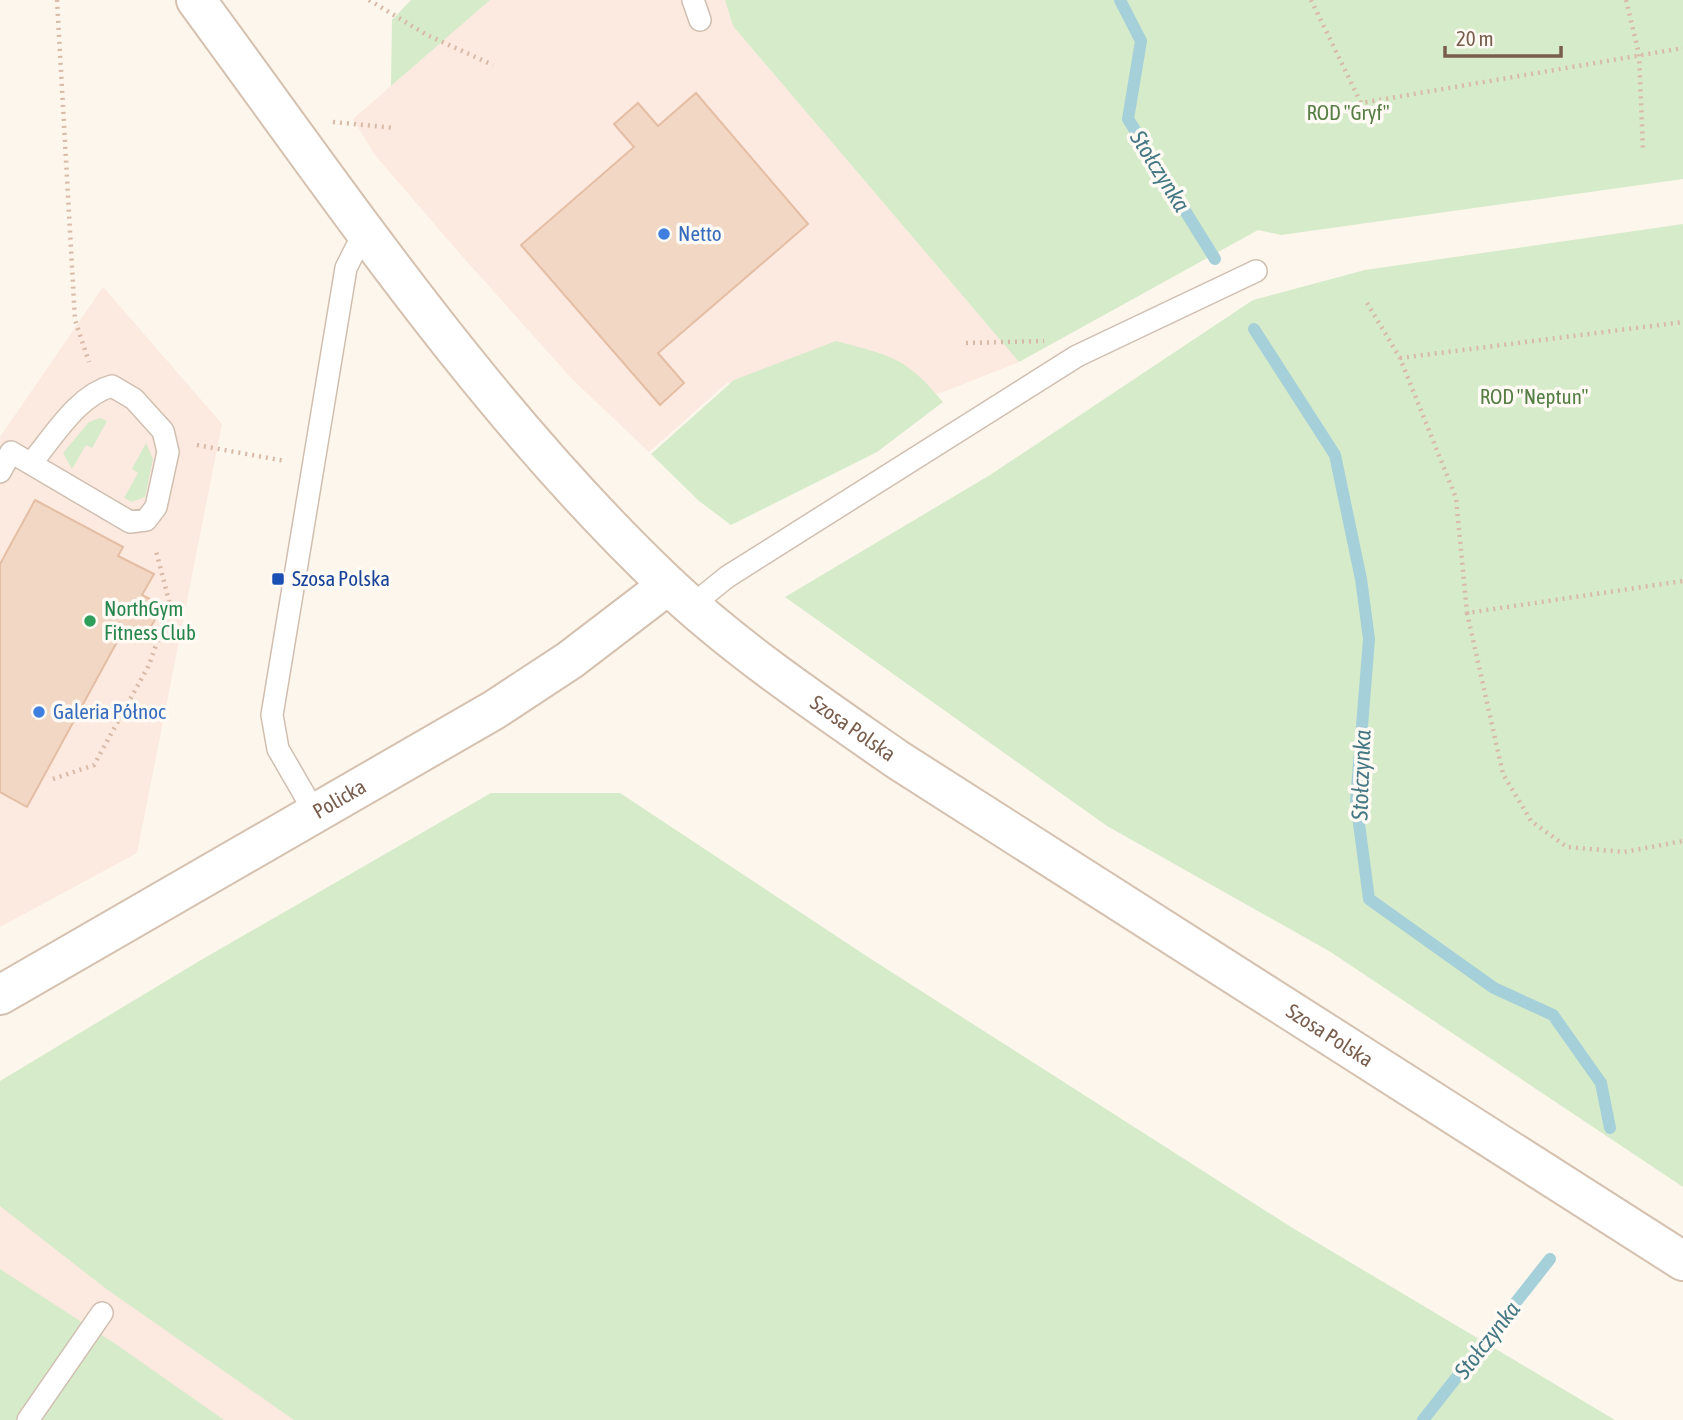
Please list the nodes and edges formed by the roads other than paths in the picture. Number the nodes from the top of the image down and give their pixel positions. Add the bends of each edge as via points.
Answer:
1 (196, 0) edge
2 (370, 237) junction
3 (1256, 271) dead end
4 (32, 462) junction
5 (0, 472) edge
6 (680, 595) junction
7 (315, 813) junction
8 (0, 995) edge
9 (1683, 1261) edge
10 (102, 1312) dead end
11 (28, 1420) edge

1 - 2 street, Szosa Polska
2 - 6 street, Szosa Polska via 512,419 598,516
2 - 7 lane via 356,248 346,268 272,715 278,749
3 - 6 lane via 1077,356 726,577
4 - 4 lane via 130,522 146,520 156,507 168,452 163,431 134,399 112,386 98,390
4 - 5 lane via 11,452
6 - 7 street, Policka
6 - 9 street, Szosa Polska via 819,705 939,787
7 - 8 street, Policka
10 - 11 lane

